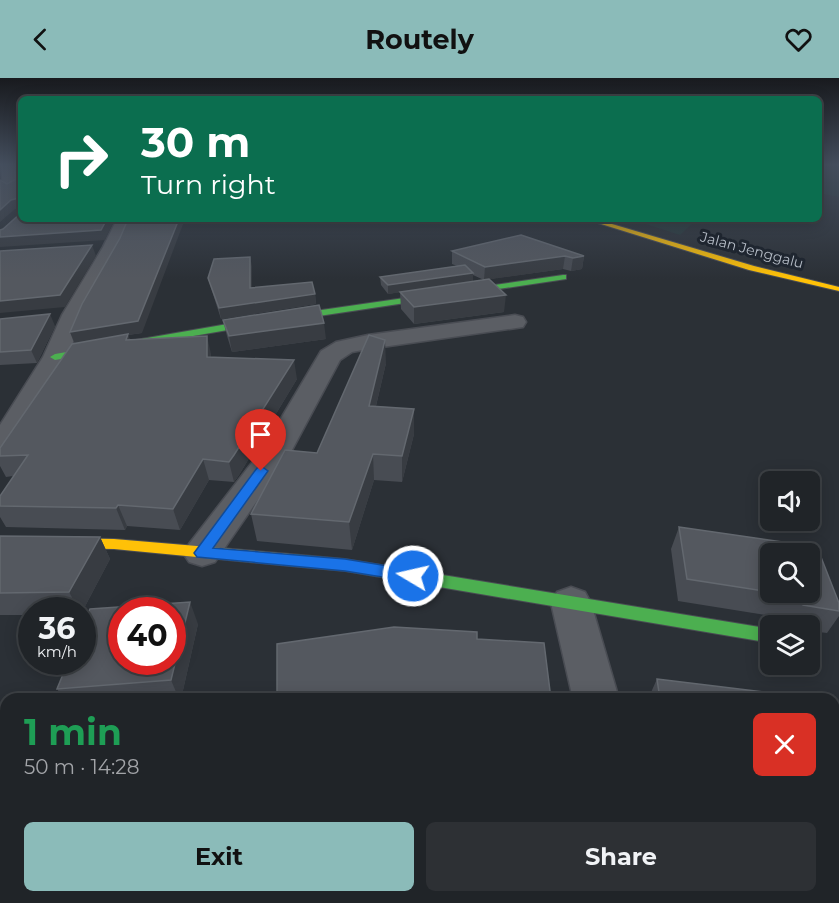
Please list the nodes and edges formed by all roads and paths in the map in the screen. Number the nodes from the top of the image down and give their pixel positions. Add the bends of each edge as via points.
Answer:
1 (123, 222) edge
2 (598, 222) edge
3 (629, 222) edge
4 (563, 277) dead end
5 (839, 282) edge
6 (839, 289) edge
7 (515, 322) dead end
8 (55, 357) junction
9 (0, 449) edge
10 (0, 542) edge
11 (202, 553) junction
12 (571, 603) junction
13 (760, 634) edge
14 (594, 693) edge

1 - 8 street via 101,248 63,316
2 - 6 street, Jalan Jenggalu via 752,268
3 - 5 street, Jalan Jenggalu
4 - 8 street via 174,334
7 - 11 street via 368,342 344,347 330,356 277,450
8 - 9 street
10 - 11 street via 114,544
11 - 12 street via 345,565
12 - 13 street
12 - 14 street

